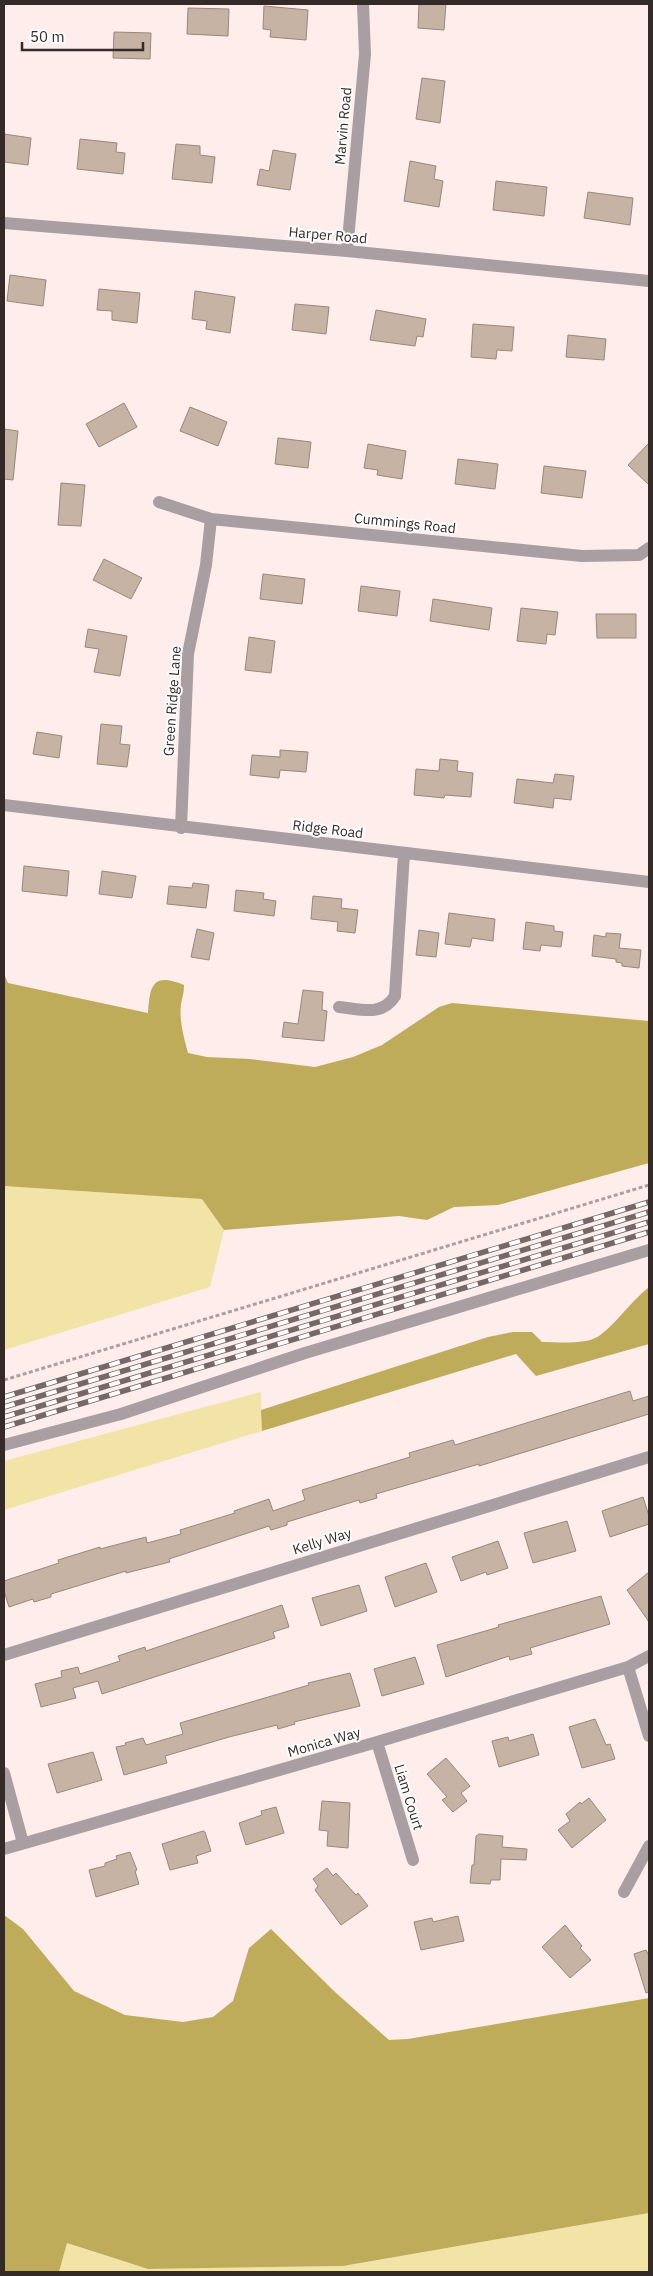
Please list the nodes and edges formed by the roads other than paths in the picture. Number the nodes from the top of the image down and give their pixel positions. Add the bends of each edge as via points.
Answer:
1 (363, 4) edge
2 (4, 223) edge
3 (347, 251) junction
4 (649, 281) edge
5 (159, 502) dead end
6 (211, 519) junction
7 (649, 548) edge
8 (4, 805) edge
9 (181, 828) junction
10 (404, 853) junction
11 (649, 882) edge
12 (339, 1007) dead end
13 (649, 1250) edge
14 (4, 1445) edge
15 (649, 1457) edge
16 (4, 1655) edge
17 (649, 1656) edge
18 (628, 1667) junction
19 (649, 1736) edge
20 (377, 1742) junction
21 (4, 1773) edge
22 (23, 1843) junction
23 (649, 1846) edge
24 (4, 1849) edge
25 (413, 1860) dead end
26 (624, 1892) dead end

1 - 3 street, Marvin Road via 365,54
2 - 3 street, Harper Road
3 - 4 street, Harper Road
5 - 6 street, Cummings Road
6 - 7 street, Cummings Road via 582,556 639,555
6 - 9 street, Green Ridge Lane via 206,565 188,654
8 - 9 street, Ridge Road
9 - 10 street, Ridge Road
10 - 11 street, Ridge Road
10 - 12 street via 395,996 380,1010
13 - 14 street via 305,1353 121,1414
15 - 16 street, Kelly Way
17 - 18 street, Monica Way
18 - 19 street
18 - 20 street, Monica Way
20 - 22 street, Monica Way
20 - 25 street, Liam Court
21 - 22 street
22 - 24 street, Monica Way
23 - 26 street

